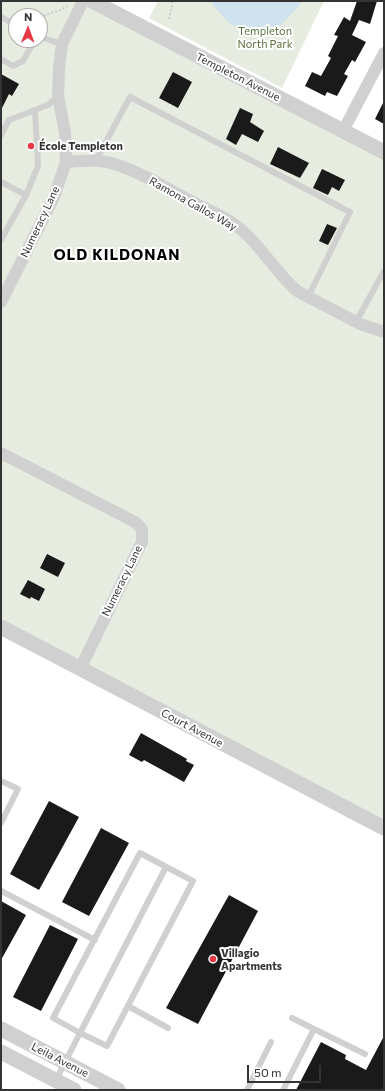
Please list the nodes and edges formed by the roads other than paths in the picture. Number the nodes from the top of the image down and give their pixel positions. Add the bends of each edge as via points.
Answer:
1 (83, 1) edge
2 (92, 1) edge
3 (48, 40) edge
4 (62, 44) junction
5 (30, 48) edge
6 (384, 53) edge
7 (1, 59) edge
8 (58, 96) junction
9 (34, 110) junction
10 (343, 131) junction
11 (1, 135) edge
12 (384, 152) edge
13 (66, 162) junction
14 (95, 162) junction
15 (1, 182) edge
16 (26, 195) junction
17 (1, 240) edge
18 (384, 271) edge
19 (308, 297) junction
20 (1, 302) edge
21 (356, 322) junction
22 (384, 332) edge
23 (1, 453) edge
24 (1, 627) edge
25 (80, 669) junction
26 (1, 780) edge
27 (1, 822) edge
28 (384, 828) edge
29 (166, 867) junction
30 (1, 891) edge
31 (95, 940) junction
32 (128, 1006) junction
33 (292, 1018) dead end
34 (168, 1028) dead end
35 (1, 1029) edge
36 (314, 1029) junction
37 (80, 1033) junction
38 (272, 1042) dead end
39 (1, 1052) edge
40 (365, 1054) dead end
41 (65, 1062) junction
42 (56, 1080) junction
43 (74, 1090) edge
44 (118, 1090) edge
45 (247, 1090) edge
46 (283, 1090) edge

1 - 4 street, Numeracy Lane
2 - 10 street, Templeton Avenue
3 - 4 lane
4 - 8 street, Numeracy Lane
5 - 7 lane via 23,60 13,66
6 - 10 street
8 - 9 lane via 48,105
8 - 13 street, Numeracy Lane via 65,132
9 - 11 lane via 9,120
9 - 16 lane via 38,166
10 - 12 street, Templeton Avenue
13 - 14 street, Ramona Gallos Way
13 - 20 street, Numeracy Lane via 54,197
14 - 19 street, Ramona Gallos Way via 114,164 137,173 234,224 254,243 289,285
14 - 19 lane via 130,97 350,212
15 - 16 lane
16 - 17 lane
18 - 21 lane
19 - 21 street, Ramona Gallos Way
21 - 22 street, Ramona Gallos Way
23 - 25 street, Numeracy Lane via 135,522 142,529 142,542
24 - 25 street, Court Avenue
25 - 28 street, Court Avenue
26 - 27 lane via 18,789
29 - 31 lane via 140,853
29 - 32 lane via 192,881
29 - 37 lane
30 - 31 lane
31 - 37 lane via 53,1018
32 - 34 lane
32 - 37 lane via 108,1046
33 - 36 lane
35 - 41 street, Leila Avenue
36 - 40 lane
36 - 46 lane
37 - 41 lane
38 - 45 lane
39 - 42 street, Leila Avenue
41 - 42 lane
41 - 44 street, Leila Avenue
42 - 43 street, Leila Avenue

